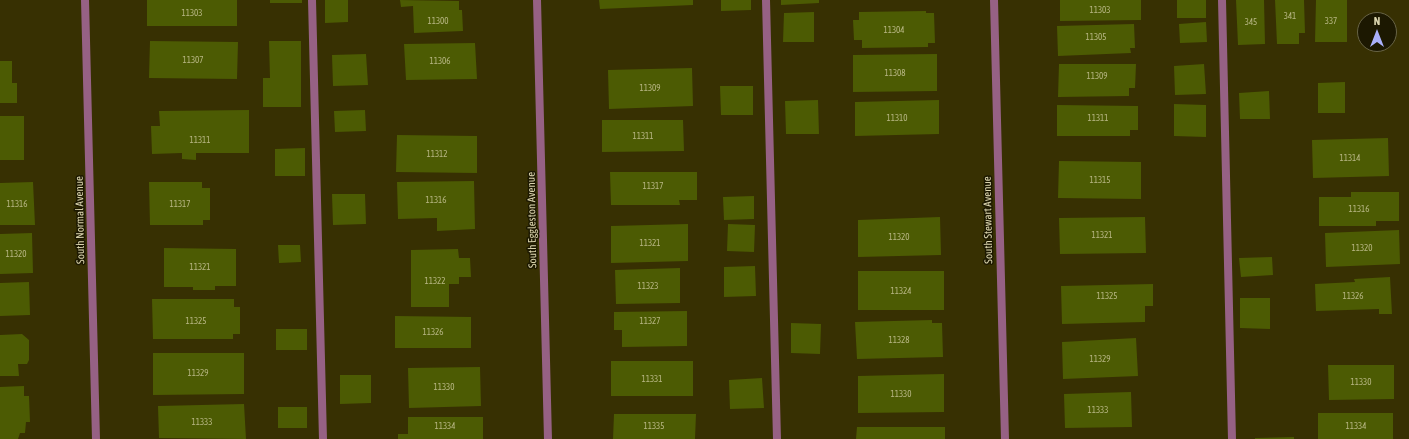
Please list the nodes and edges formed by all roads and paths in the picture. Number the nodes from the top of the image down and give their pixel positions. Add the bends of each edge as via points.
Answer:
1 (85, 0) edge
2 (312, 0) edge
3 (538, 0) edge
4 (766, 0) edge
5 (994, 0) edge
6 (1222, 0) edge
7 (96, 439) edge
8 (323, 439) edge
9 (548, 439) edge
10 (777, 439) edge
11 (1005, 439) edge
12 (1232, 439) edge

1 - 7 street, South Normal Avenue
2 - 8 street
3 - 9 street, South Eggleston Avenue
4 - 10 street
5 - 11 street, South Stewart Avenue
6 - 12 street

